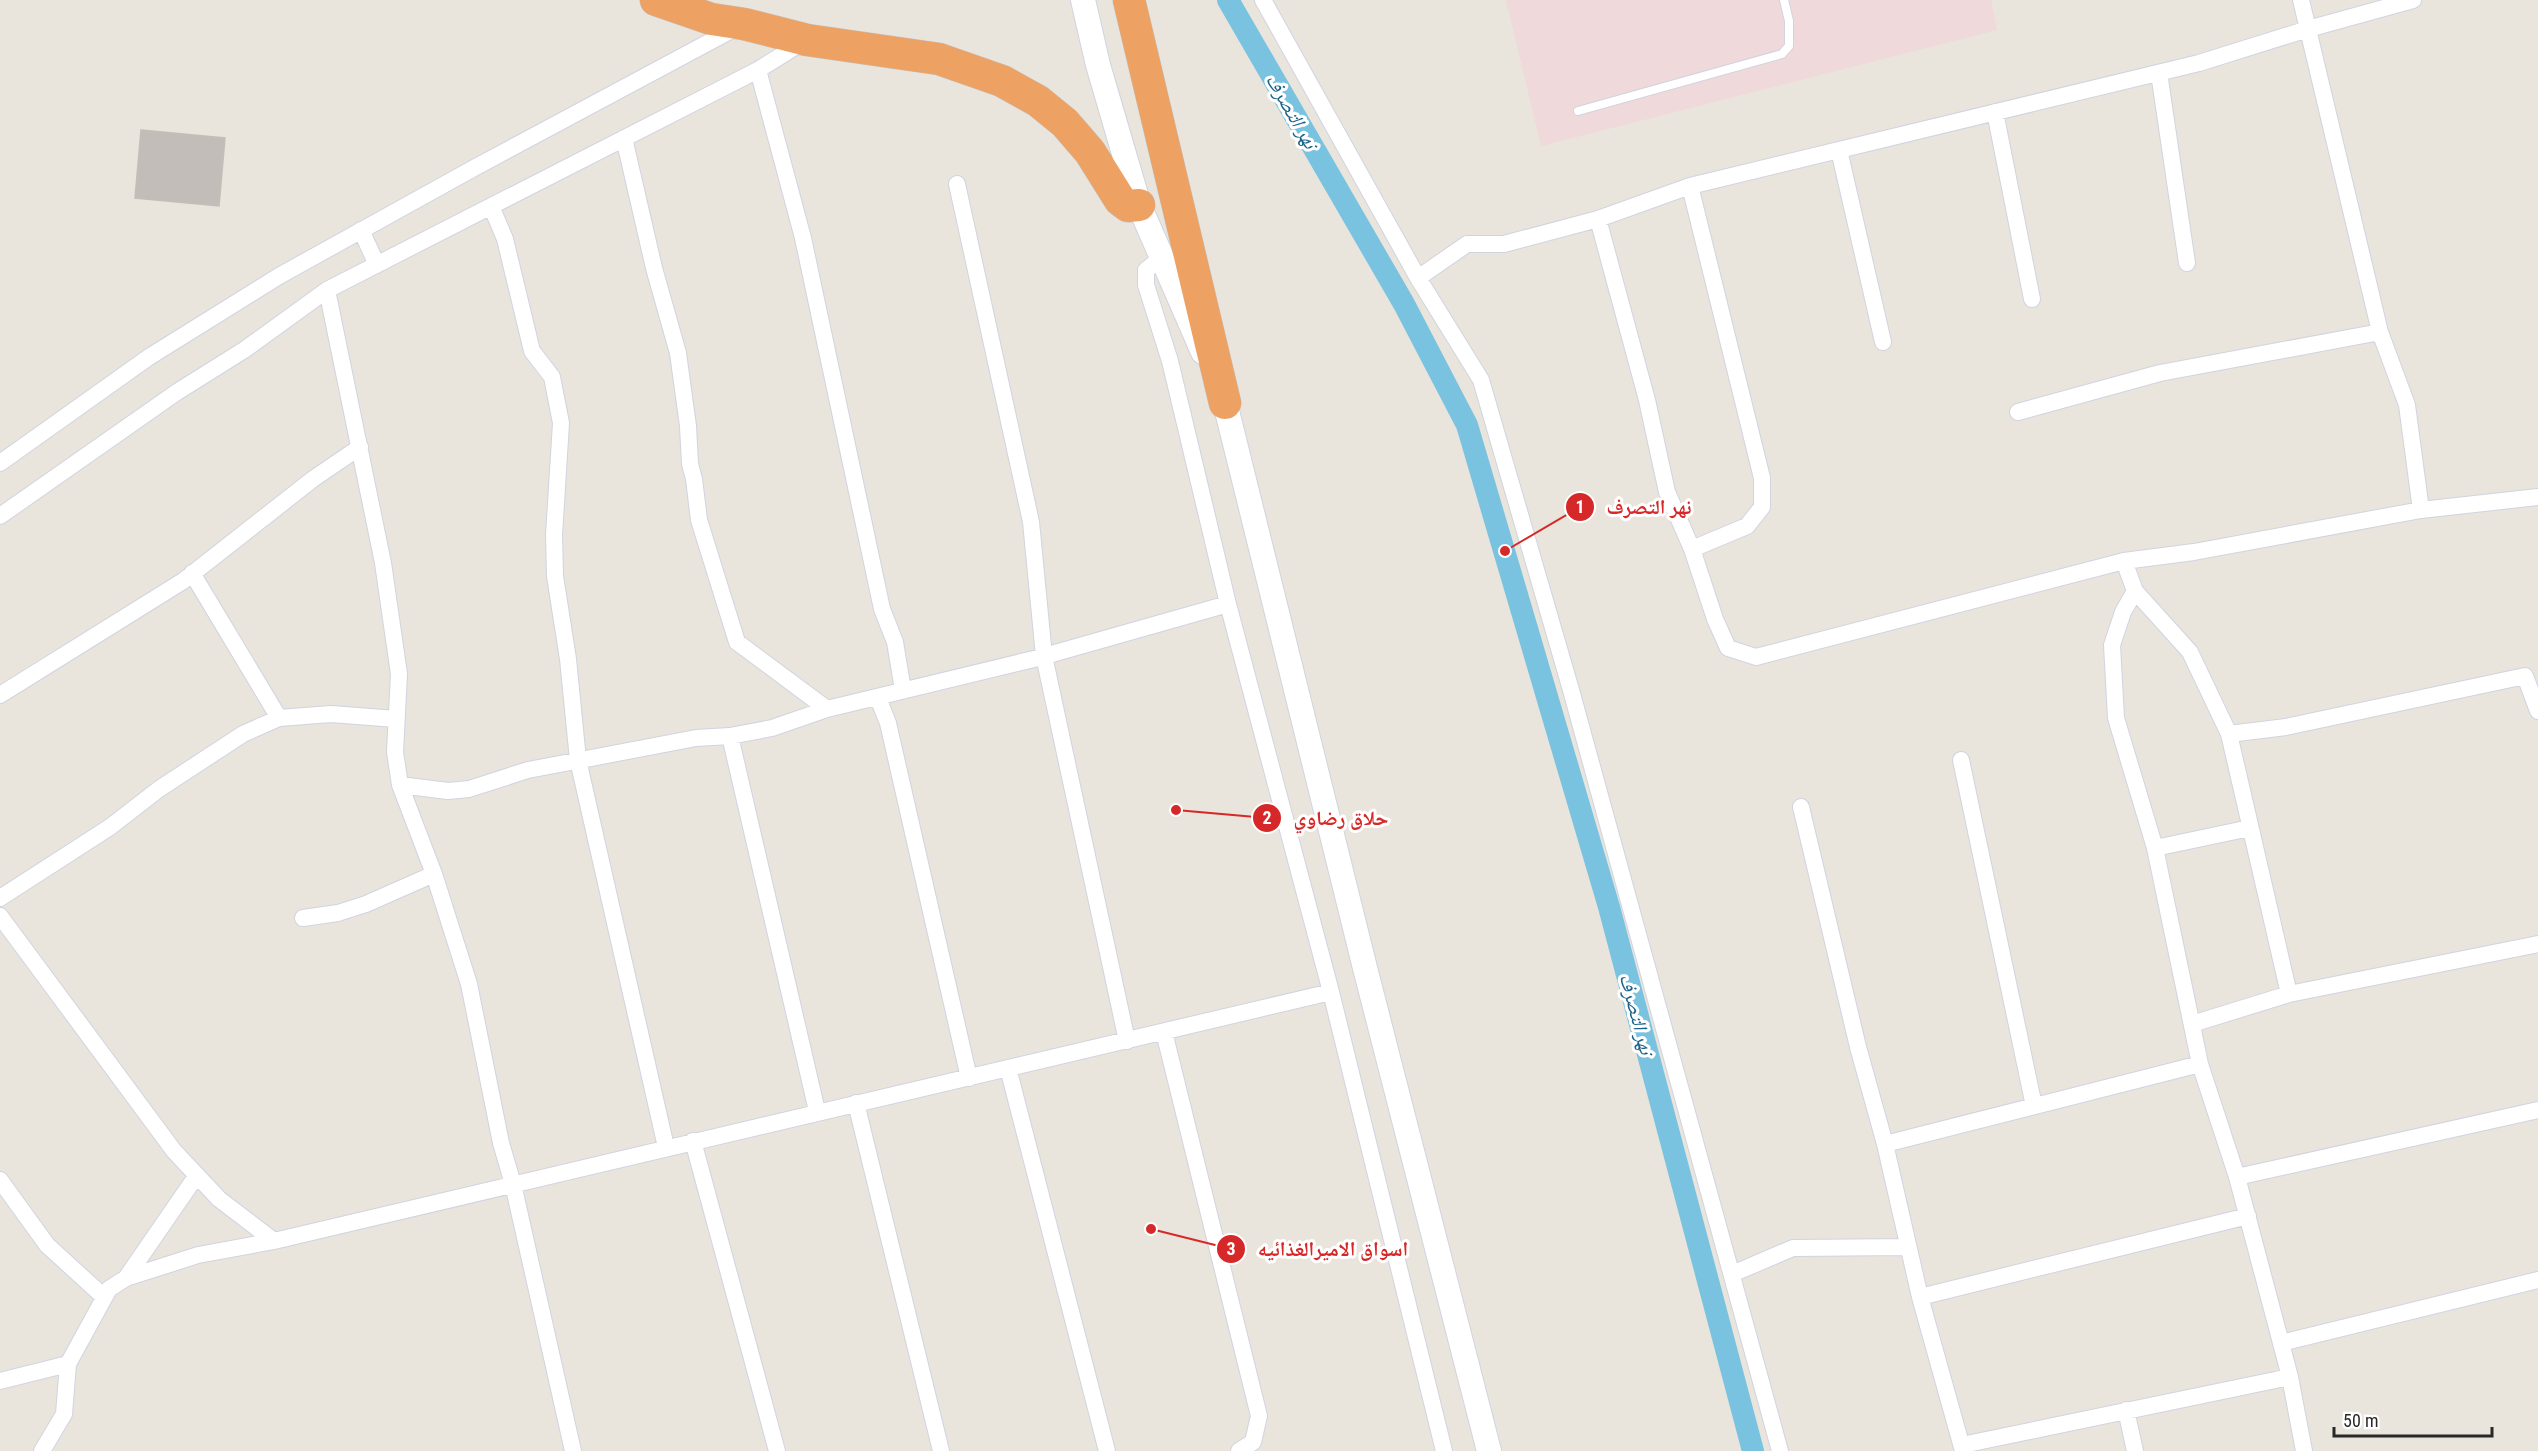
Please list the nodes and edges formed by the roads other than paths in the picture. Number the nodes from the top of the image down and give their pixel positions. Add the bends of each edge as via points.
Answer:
1 (656, 0) edge
2 (1083, 0) edge
3 (1129, 0) edge
4 (1263, 0) edge
5 (1784, 0) edge
6 (2301, 0) edge
7 (2413, 0) edge
8 (744, 24) junction
9 (2308, 29) junction
10 (807, 40) junction
11 (758, 70) junction
12 (2159, 73) junction
13 (1578, 111) dead end
14 (1995, 112) junction
15 (624, 138) junction
16 (1839, 150) junction
17 (957, 184) dead end
18 (1690, 186) junction
19 (1138, 205) junction
20 (492, 206) junction
21 (1598, 219) junction
22 (361, 230) junction
23 (1161, 258) junction
24 (2187, 263) dead end
25 (377, 265) junction
26 (1418, 278) junction
27 (327, 290) junction
28 (2032, 299) dead end
29 (2380, 332) junction
30 (1883, 342) dead end
31 (1225, 403) junction
32 (2018, 412) dead end
33 (360, 447) junction
34 (0, 463) edge
35 (2538, 497) edge
36 (2421, 510) junction
37 (0, 516) edge
38 (1692, 549) junction
39 (2124, 561) junction
40 (192, 573) junction
41 (2135, 591) junction
42 (1228, 604) junction
43 (1044, 656) junction
44 (2532, 675) edge
45 (903, 690) junction
46 (0, 695) edge
47 (878, 698) junction
48 (827, 709) junction
49 (2538, 711) edge
50 (279, 718) junction
51 (396, 720) junction
52 (2229, 734) junction
53 (730, 736) junction
54 (578, 760) junction
55 (1960, 760) dead end
56 (400, 785) junction
57 (1801, 807) dead end
58 (2250, 828) junction
59 (2155, 848) junction
60 (434, 874) junction
61 (0, 898) edge
62 (0, 916) edge
63 (303, 918) dead end
64 (2538, 944) edge
65 (1331, 992) junction
66 (2289, 994) junction
67 (2192, 1024) junction
68 (1164, 1032) junction
69 (1126, 1041) junction
70 (2200, 1064) junction
71 (1008, 1068) junction
72 (969, 1078) junction
73 (856, 1103) junction
74 (2034, 1106) junction
75 (2538, 1110) edge
76 (817, 1111) junction
77 (693, 1141) junction
78 (1885, 1144) junction
79 (666, 1147) junction
80 (197, 1175) junction
81 (2237, 1177) junction
82 (0, 1180) edge
83 (513, 1184) junction
84 (2248, 1216) junction
85 (274, 1241) junction
86 (1908, 1247) junction
87 (1732, 1274) junction
88 (126, 1278) junction
89 (2538, 1280) edge
90 (104, 1297) junction
91 (1920, 1297) junction
92 (2281, 1343) junction
93 (68, 1364) junction
94 (2290, 1377) junction
95 (0, 1380) edge
96 (2126, 1410) junction
97 (1962, 1448) edge
98 (42, 1451) edge
99 (573, 1451) edge
100 (777, 1451) edge
101 (941, 1451) edge
102 (1107, 1451) edge
103 (1239, 1451) edge
104 (1444, 1451) edge
105 (1489, 1451) edge
106 (1780, 1451) edge
107 (2135, 1451) edge
108 (2304, 1451) edge

1 - 8 highway via 711,19
2 - 19 street
3 - 31 highway
4 - 26 street
5 - 13 lane via 1789,46 1782,54
6 - 9 street
7 - 9 street
8 - 10 highway
8 - 22 street
9 - 12 street
9 - 29 street
10 - 11 street
10 - 19 highway via 939,59 1002,81 1038,101 1065,123 1090,152 1119,200 1128,206
11 - 15 street
11 - 45 street via 803,238 882,609 895,642
12 - 14 street
12 - 24 street
14 - 16 street
14 - 28 street
15 - 20 street
15 - 48 street via 678,353 699,520 737,642
16 - 18 street
16 - 30 street
17 - 43 street via 1031,522
18 - 21 street
18 - 38 street via 1762,478 1762,507 1748,526
19 - 23 street
20 - 25 street
20 - 54 street via 505,239 532,351 552,377 561,423 555,576
21 - 26 street via 1504,244 1467,244
21 - 38 street via 1647,400 1667,492
22 - 25 street
22 - 34 street via 204,321
23 - 31 street
23 - 42 street via 1146,270 1146,285 1170,361
25 - 27 street
26 - 87 street via 1481,380
27 - 33 street
27 - 37 street
29 - 32 street via 2160,373
29 - 36 street via 2407,405
31 - 105 street
33 - 40 street
33 - 51 street via 383,563 399,674
35 - 36 street
36 - 39 street
38 - 39 street via 1728,648 1756,657
39 - 41 street
40 - 46 street
40 - 50 street
41 - 52 street via 2190,651
41 - 59 street via 2112,645 2116,718
42 - 43 street
42 - 65 street
43 - 45 street
43 - 69 street
44 - 49 street
44 - 52 street via 2286,727
45 - 47 street
47 - 48 street
47 - 72 street via 888,723
48 - 53 street via 771,728
50 - 51 street via 331,714
50 - 61 street via 243,734
51 - 56 street via 394,752
52 - 58 street
53 - 54 street via 696,738
53 - 76 street
54 - 56 street via 528,770 469,789 448,791
54 - 79 street
55 - 74 street
56 - 60 street
57 - 78 street
58 - 59 street
58 - 66 street
59 - 67 street
60 - 63 street via 366,904
60 - 83 street via 469,984
62 - 80 street via 174,1151
64 - 66 street
65 - 68 street
65 - 104 street
66 - 67 street
67 - 70 street
68 - 69 street
68 - 103 street via 1259,1416 1253,1442
69 - 71 street
70 - 74 street
70 - 81 street
71 - 72 street
71 - 102 street
72 - 73 street
73 - 76 street
73 - 101 street
74 - 78 street
75 - 81 street
76 - 77 street
77 - 79 street
77 - 100 street
78 - 86 street
79 - 83 street
80 - 85 street via 219,1199
80 - 88 street
81 - 84 street
82 - 90 street via 47,1245
83 - 85 street
83 - 99 street
84 - 91 street
84 - 92 street
85 - 88 street via 198,1255
86 - 87 street via 1793,1248
86 - 91 street
87 - 106 street
88 - 90 street via 109,1288
89 - 92 street
90 - 93 street
91 - 97 street
92 - 94 street
93 - 95 street
93 - 98 street via 64,1414
94 - 96 street
94 - 108 street
96 - 97 street
96 - 107 street

